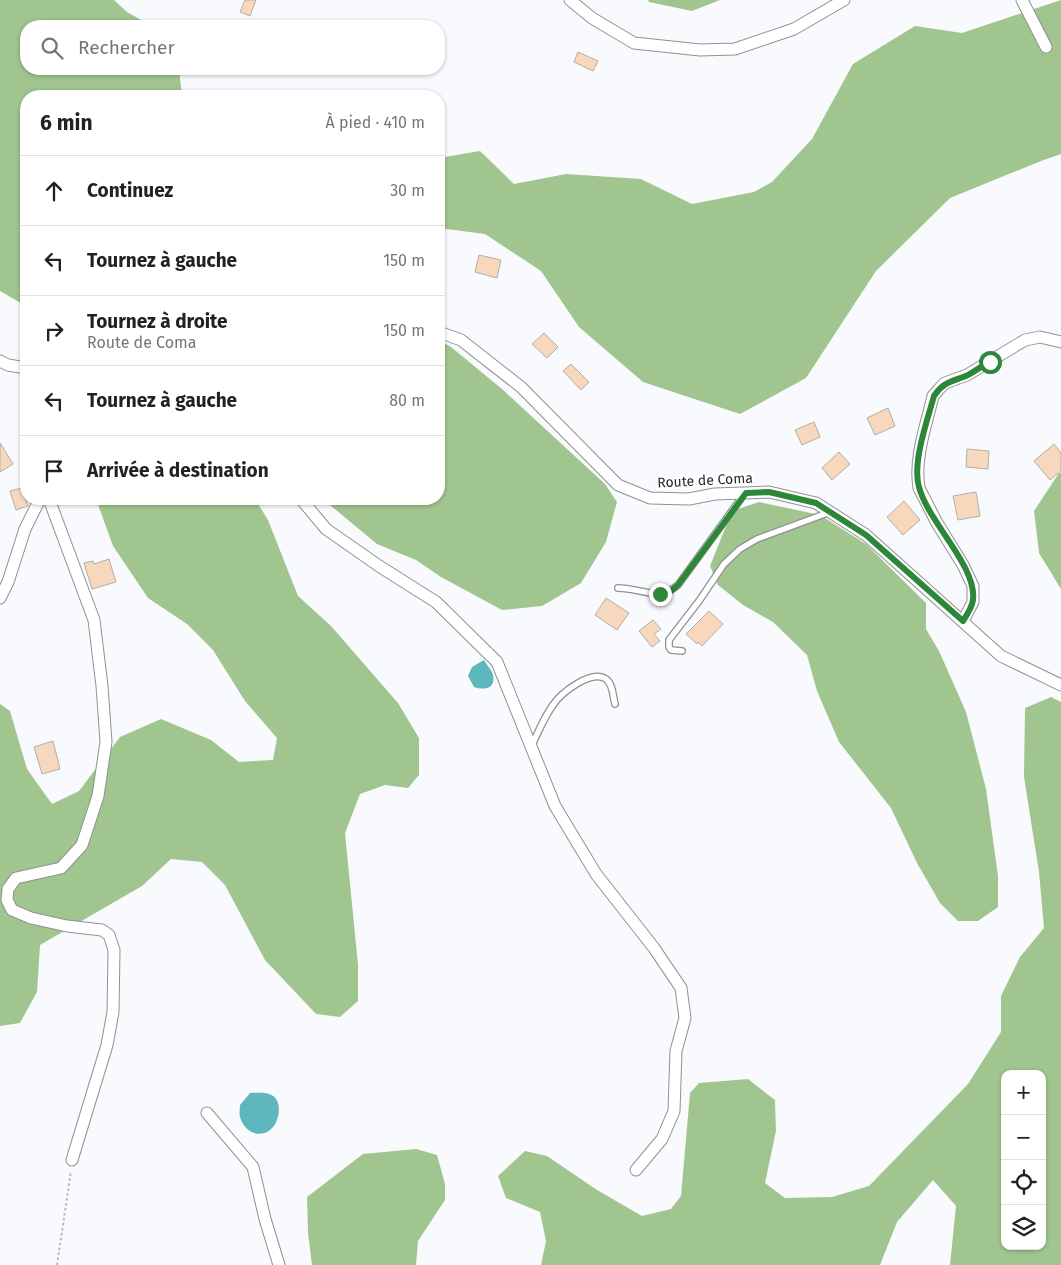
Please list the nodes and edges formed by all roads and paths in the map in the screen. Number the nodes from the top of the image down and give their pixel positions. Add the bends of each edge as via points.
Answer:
1 (570, 0) edge
2 (844, 0) edge
3 (1022, 0) edge
4 (1046, 46) dead end
5 (445, 334) edge
6 (1061, 342) edge
7 (0, 361) edge
8 (20, 367) edge
9 (746, 493) junction
10 (37, 505) edge
11 (51, 505) edge
12 (306, 505) edge
13 (830, 512) junction
14 (618, 588) dead end
15 (0, 598) edge
16 (963, 621) junction
17 (682, 651) dead end
18 (1061, 686) edge
19 (615, 704) dead end
20 (531, 747) junction
21 (207, 1113) dead end
22 (72, 1160) joint
23 (636, 1170) dead end
24 (57, 1265) edge
25 (279, 1265) edge

1 - 2 street via 592,18 634,43 700,50 735,49 794,29
3 - 4 street
5 - 9 street, Route de Coma via 461,340 521,387 618,485 650,498 689,499
6 - 16 street via 1040,337 1025,340 967,375 945,383 934,396 916,470 919,488 974,586 973,602
7 - 8 street
9 - 13 street, Route de Coma via 769,492 816,503
9 - 14 lane via 671,591 660,594
10 - 15 street
11 - 22 street via 94,620 106,742 98,796 82,845 61,868 16,878 8,889 7,900 12,910 31,918 102,930 109,936 114,950 113,1012 107,1045
12 - 20 street via 326,529 436,602 497,662
13 - 16 street, Route de Coma via 866,535
13 - 17 lane via 757,539 724,564 670,640 671,650
16 - 18 street, Route de Coma via 1001,656
19 - 20 lane via 606,679 598,676 584,680 568,689 553,704
20 - 23 street via 555,806 596,874 681,988 685,1018 676,1051 674,1111 662,1139
21 - 25 street via 253,1167
22 - 24 path

